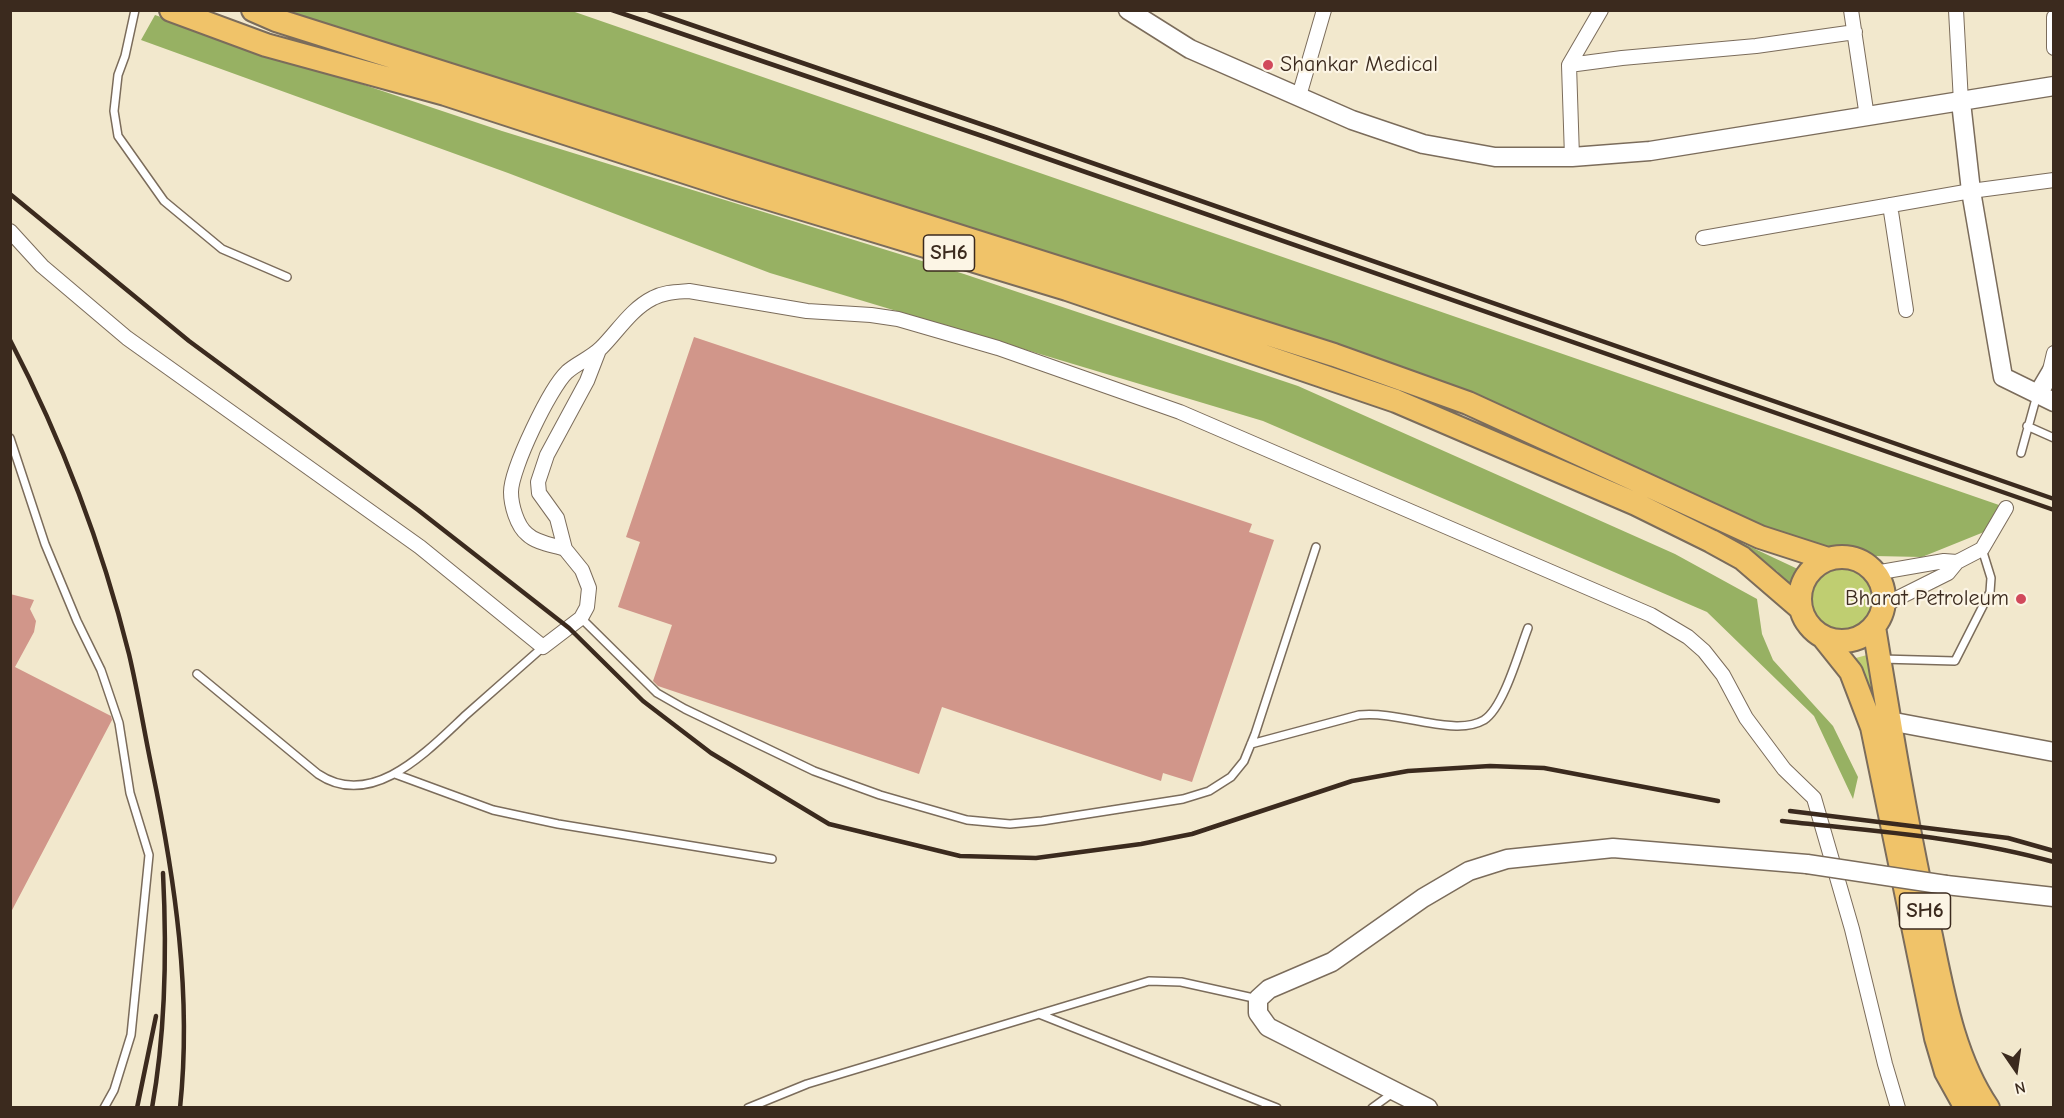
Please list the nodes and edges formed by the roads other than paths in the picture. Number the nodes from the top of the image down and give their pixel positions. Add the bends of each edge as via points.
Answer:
1 (135, 10) edge
2 (171, 10) edge
3 (254, 10) edge
4 (1128, 10) edge
5 (1324, 10) edge
6 (1601, 10) edge
7 (1851, 10) edge
8 (1956, 10) edge
9 (2054, 17) edge
10 (1855, 32) junction
11 (2054, 48) edge
12 (1569, 65) junction
13 (2054, 86) edge
14 (1299, 96) junction
15 (1961, 102) junction
16 (1867, 117) junction
17 (1572, 157) junction
18 (2054, 180) edge
19 (1971, 191) junction
20 (1890, 205) junction
21 (10, 231) edge
22 (1702, 238) dead end
23 (287, 277) dead end
24 (1906, 310) dead end
25 (599, 350) junction
26 (2052, 363) edge
27 (2046, 398) edge
28 (2027, 426) junction
29 (10, 438) edge
30 (2054, 438) edge
31 (2021, 453) dead end
32 (2006, 508) dead end
33 (1316, 547) dead end
34 (565, 549) junction
35 (1982, 549) junction
36 (1828, 559) junction
37 (1957, 562) junction
38 (1875, 573) junction
39 (1884, 605) junction
40 (1800, 608) junction
41 (581, 618) junction
42 (1874, 627) junction
43 (1528, 628) dead end
44 (1823, 638) junction
45 (543, 647) junction
46 (1879, 659) junction
47 (197, 674) dead end
48 (1889, 721) junction
49 (1251, 744) junction
50 (2054, 752) edge
51 (395, 774) junction
52 (772, 859) dead end
53 (2054, 897) edge
54 (1258, 999) junction
55 (1039, 1014) junction
56 (1396, 1090) junction
57 (104, 1107) edge
58 (748, 1107) edge
59 (1277, 1107) edge
60 (1372, 1107) edge
61 (1428, 1107) edge
62 (1898, 1107) edge
63 (1966, 1107) edge
64 (1988, 1107) edge

1 - 23 lane via 118,75 114,111 118,136 164,201 222,249
2 - 40 main road, SH6 via 266,45 445,94 734,188 1067,289 1396,401 1711,541 1750,564
3 - 36 main road, SH6 via 1334,355 1468,403 1751,534
4 - 14 street via 1190,49
5 - 14 street
6 - 12 street
7 - 10 street
8 - 15 street
9 - 11 street
10 - 12 street
10 - 16 street
12 - 17 street
13 - 15 street
14 - 17 street via 1352,120 1423,144 1495,157
15 - 16 street
15 - 19 street
16 - 17 street via 1650,151
18 - 19 street
19 - 20 street
19 - 27 street via 2003,377
20 - 22 street
20 - 24 street
21 - 45 street via 42,266 127,338 420,547
25 - 34 street via 587,381 547,454 538,482 539,493 557,518
25 - 34 street via 567,372 548,400 512,484 513,503 526,533
25 - 62 street via 637,308 671,292 689,291 807,311 898,319 998,348 1180,412 1651,615 1704,651 1723,675 1746,718 1814,798
26 - 27 street
27 - 28 lane
28 - 30 lane
28 - 31 lane
29 - 57 lane via 45,544 105,680 119,723 130,793 149,855 131,1035 114,1090
32 - 35 street
33 - 49 lane
34 - 41 street via 582,570 589,588
35 - 37 street
35 - 46 lane via 1991,578 1990,592 1955,661
36 - 38 main road, SH6 via 1854,559
36 - 40 main road via 1804,578
37 - 38 street
37 - 39 street via 1948,573
38 - 39 main road via 1883,588
39 - 42 main road
40 - 44 main road, SH6 via 1812,630
41 - 45 street
41 - 49 lane via 657,693 685,709 814,771 968,820 1010,824 1042,821 1183,799 1209,792 1231,777
42 - 44 main road via 1850,641
42 - 46 main road, SH6
43 - 49 lane via 1499,703 1476,723 1448,726 1368,714
44 - 63 main road, SH6 via 1851,672 1872,727 1934,1028 1946,1072
45 - 51 lane
46 - 48 main road, SH6
47 - 51 lane via 328,781 352,786
48 - 50 street
48 - 64 main road, SH6 via 1910,844 1945,999 1974,1086
51 - 52 lane via 493,810
53 - 54 street, bridge via 1808,864 1613,849 1507,859 1469,871 1423,897 1332,962 1269,989
54 - 55 lane via 1181,982 1149,981
54 - 56 street via 1258,1013 1268,1027
55 - 58 lane via 807,1084
55 - 59 lane
56 - 60 lane
56 - 61 street

